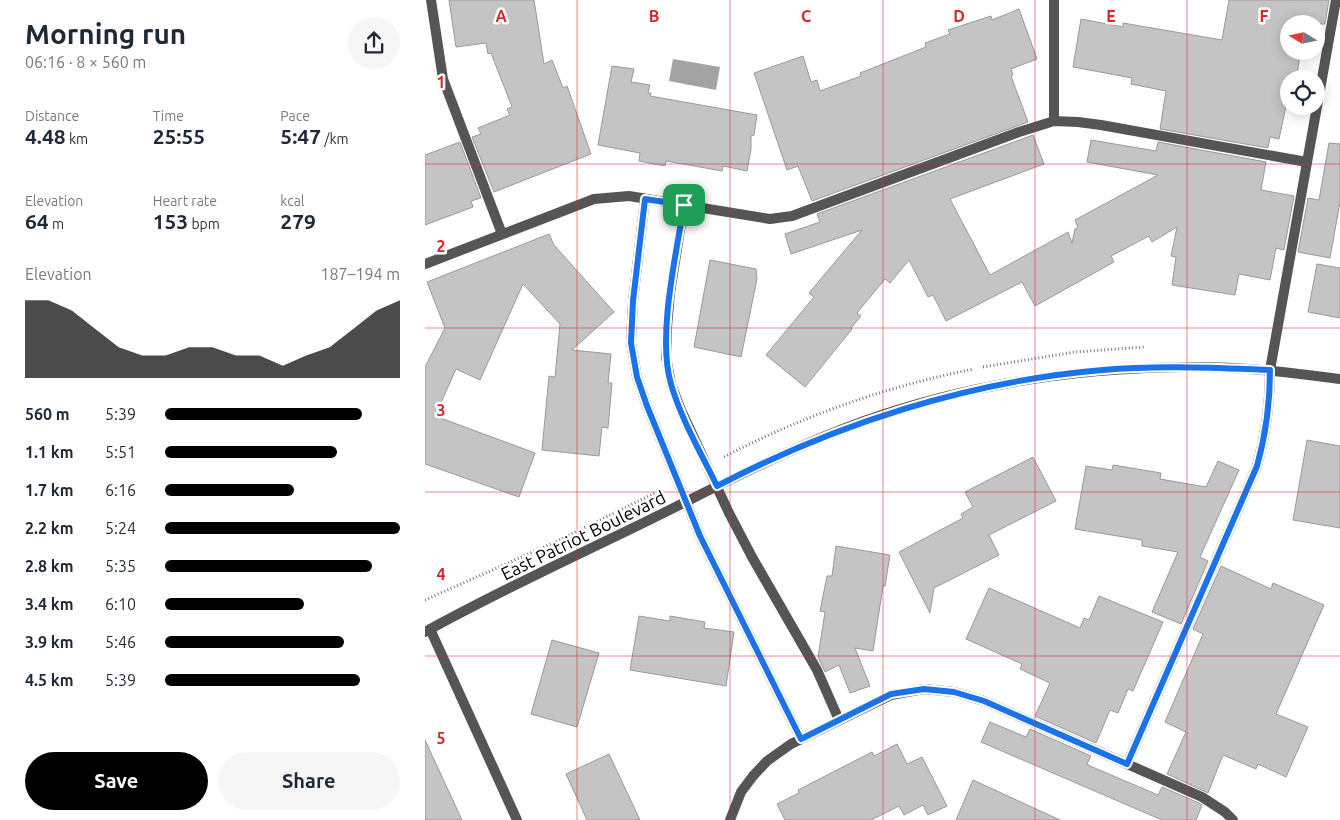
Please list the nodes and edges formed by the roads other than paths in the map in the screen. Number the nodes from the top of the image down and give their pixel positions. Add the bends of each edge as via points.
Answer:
1 (431, 0) edge
2 (1054, 0) edge
3 (1335, 0) edge
4 (1054, 121) junction
5 (1307, 162) junction
6 (645, 199) junction
7 (684, 205) junction
8 (502, 234) junction
9 (425, 264) edge
10 (1270, 370) junction
11 (1340, 379) edge
12 (717, 486) junction
13 (687, 502) junction
14 (427, 631) edge
15 (839, 720) junction
16 (801, 739) junction
17 (1127, 764) junction
18 (517, 820) edge
19 (730, 820) edge
20 (1233, 820) edge

1 - 8 street via 443,79
2 - 4 street
3 - 5 street
4 - 5 street via 1101,125
4 - 7 street via 792,216 770,219
5 - 10 street
6 - 7 street
6 - 8 street via 629,196 594,199
6 - 13 street via 636,263 631,343 637,377 647,406
7 - 12 street via 670,293 666,357 674,392
8 - 9 street
10 - 11 street, East Patriot Boulevard
10 - 12 street, East Patriot Boulevard via 1186,366 1103,370 1024,380 942,398 865,421 790,451
10 - 17 street via 1270,403 1257,466
12 - 13 street, East Patriot Boulevard
12 - 15 street via 752,557 817,670
13 - 14 street, East Patriot Boulevard
13 - 16 street via 700,536
14 - 18 street
15 - 16 street
15 - 17 street via 891,694 924,689 954,692 984,701
16 - 19 street via 767,761 753,776 741,792
17 - 20 street via 1202,797

